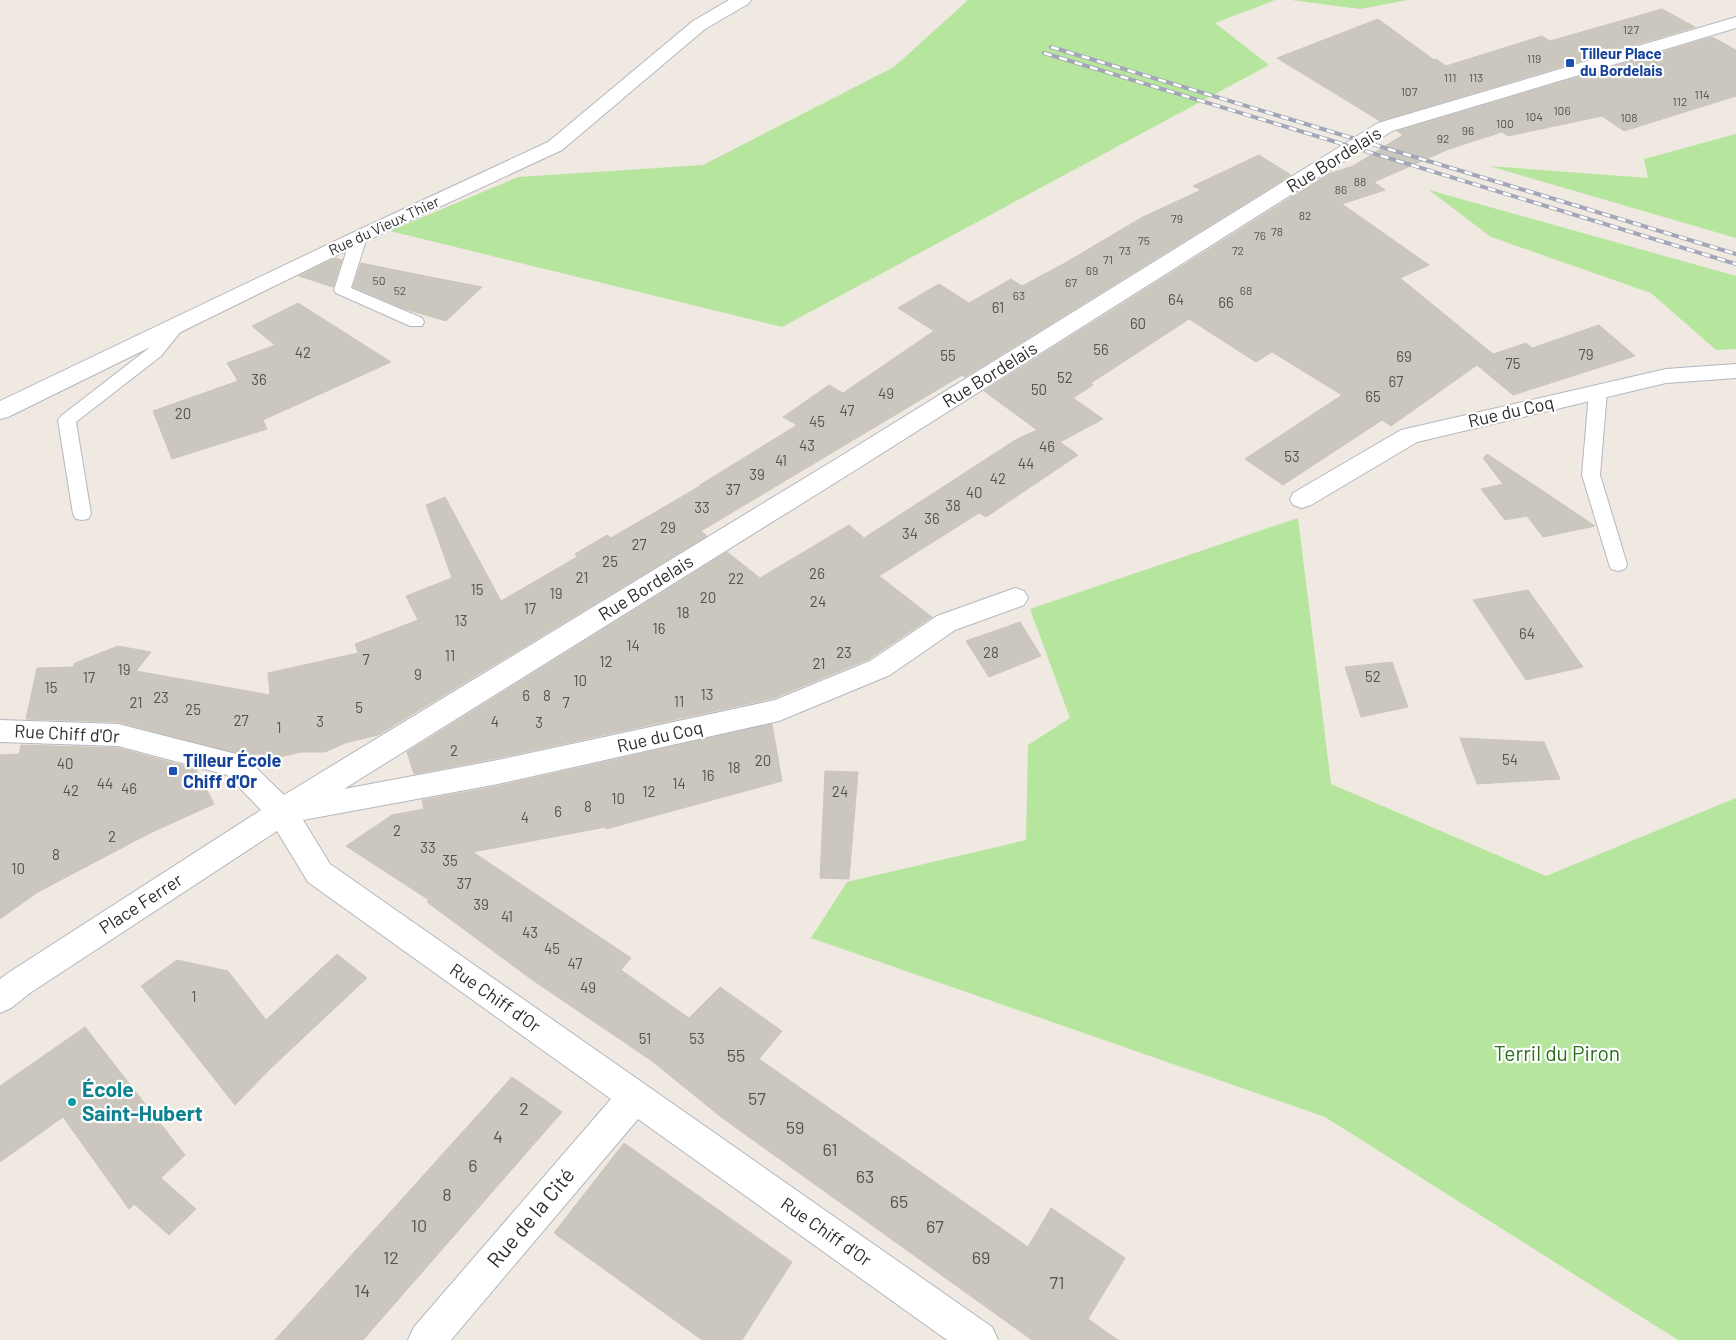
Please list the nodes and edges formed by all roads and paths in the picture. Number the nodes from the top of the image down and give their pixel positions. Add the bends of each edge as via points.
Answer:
1 (742, 0) edge
2 (1736, 22) edge
3 (359, 237) junction
4 (416, 322) dead end
5 (178, 325) junction
6 (1736, 371) edge
7 (1598, 392) junction
8 (0, 411) edge
9 (1302, 499) dead end
10 (82, 514) dead end
11 (1618, 564) dead end
12 (1015, 598) dead end
13 (0, 731) edge
14 (282, 812) junction
15 (0, 998) edge
16 (635, 1097) junction
17 (428, 1340) edge
18 (979, 1340) edge

1 - 3 street, Rue du Vieux Thier via 699,25 555,146
2 - 14 street, Rue Bordelais via 1385,127 828,476
3 - 4 lane via 342,290
3 - 5 street, Rue du Vieux Thier
5 - 8 street, Rue du Vieux Thier
5 - 10 lane via 155,352 67,420
6 - 7 street, Rue du Coq via 1666,376
7 - 9 street, Rue du Coq via 1409,436
7 - 11 lane via 1591,475
12 - 14 street, Rue du Coq via 946,623 880,668 778,710 498,772
13 - 14 street, Rue Chiff d'Or via 118,734 236,766
14 - 15 street, Place Ferrer
14 - 16 street, Rue Chiff d'Or via 319,873
16 - 17 street, Rue de la Cité
16 - 18 street, Rue Chiff d'Or

